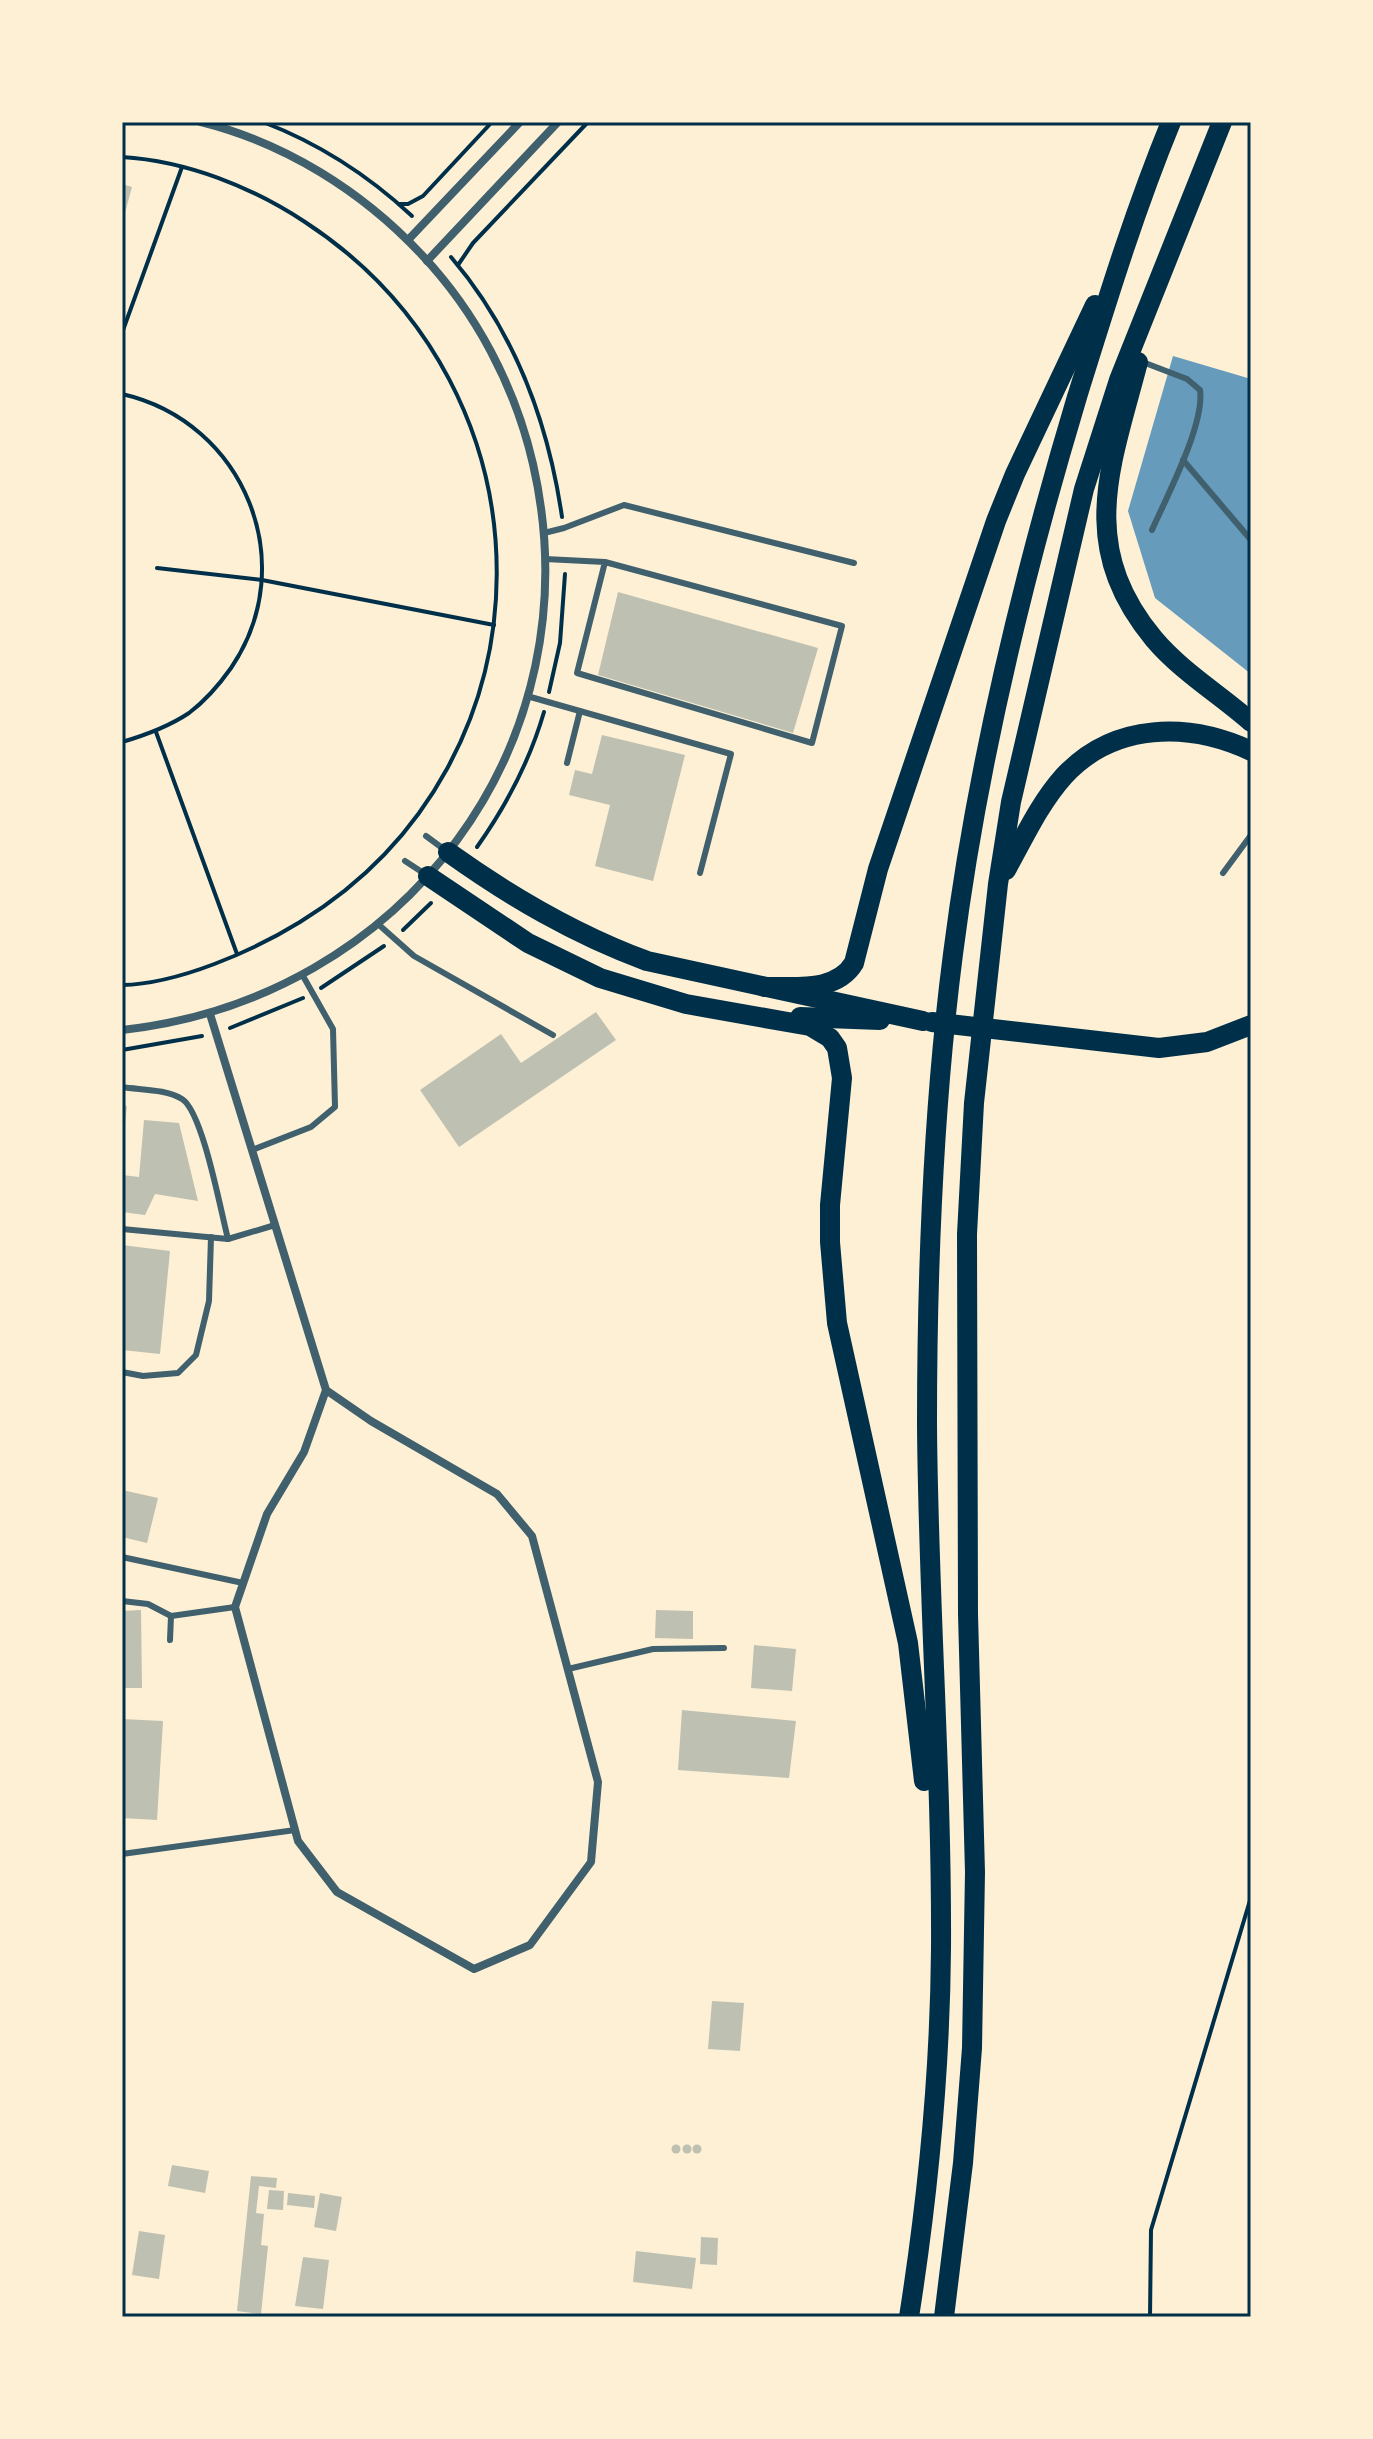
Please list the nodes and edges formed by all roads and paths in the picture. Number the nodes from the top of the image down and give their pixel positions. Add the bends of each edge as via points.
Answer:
1 (201, 122) edge
2 (263, 122) edge
3 (492, 122) edge
4 (520, 122) edge
5 (558, 122) edge
6 (588, 122) edge
7 (1171, 122) edge
8 (1222, 122) edge
9 (122, 157) edge
10 (182, 167) junction
11 (399, 204) junction
12 (422, 225) junction
13 (408, 240) junction
14 (1124, 244) junction
15 (442, 246) junction
16 (427, 261) junction
17 (458, 265) junction
18 (1157, 284) junction
19 (122, 333) edge
20 (1138, 360) junction
21 (122, 394) edge
22 (1183, 460) junction
23 (564, 528) junction
24 (1152, 530) dead end
25 (544, 533) junction
26 (1251, 540) edge
27 (545, 559) junction
28 (566, 560) junction
29 (605, 562) junction
30 (854, 563) dead end
31 (157, 568) dead end
32 (262, 580) junction
33 (494, 625) junction
34 (527, 696) junction
35 (546, 702) junction
36 (580, 711) junction
37 (1251, 722) edge
38 (156, 732) junction
39 (122, 742) edge
40 (1251, 751) edge
41 (567, 763) dead end
42 (1251, 835) edge
43 (426, 836) dead end
44 (456, 858) junction
45 (405, 861) dead end
46 (700, 873) dead end
47 (1223, 873) dead end
48 (436, 882) junction
49 (998, 884) junction
50 (378, 924) junction
51 (394, 938) junction
52 (237, 954) junction
53 (303, 976) junction
54 (122, 985) edge
55 (764, 987) junction
56 (311, 994) junction
57 (210, 1014) junction
58 (760, 1015) junction
59 (881, 1015) junction
60 (1251, 1025) edge
61 (122, 1030) edge
62 (216, 1033) junction
63 (553, 1035) dead end
64 (122, 1050) edge
65 (122, 1087) edge
66 (252, 1150) junction
67 (275, 1225) junction
68 (122, 1229) edge
69 (211, 1237) junction
70 (228, 1239) junction
71 (122, 1372) edge
72 (326, 1390) junction
73 (122, 1557) edge
74 (243, 1583) junction
75 (122, 1601) edge
76 (235, 1607) junction
77 (171, 1616) junction
78 (170, 1640) dead end
79 (724, 1648) dead end
80 (568, 1669) junction
81 (295, 1830) junction
82 (122, 1854) edge
83 (1251, 1897) edge
84 (941, 1948) junction
85 (909, 2317) edge
86 (944, 2317) edge
87 (1150, 2317) edge

1 - 13 street via 293,157 361,200
2 - 11 path via 345,163
3 - 11 path via 423,196
4 - 12 street
5 - 15 street
6 - 17 path
7 - 14 highway
8 - 18 highway
9 - 10 path
10 - 19 path
10 - 33 path via 280,206 339,244 402,307 440,363 467,418 487,480 496,537
11 - 12 path
12 - 13 street
13 - 16 street
14 - 55 highway via 996,521 878,869 854,963 830,983
14 - 84 highway via 1015,618 970,840 951,967 933,1177 927,1411
15 - 16 street
15 - 17 path
16 - 25 street via 475,325 509,391 529,449
17 - 23 path via 492,312 541,416
18 - 20 highway
18 - 49 highway via 1084,489 1011,802
20 - 22 lane via 1187,379 1200,390 1202,403
20 - 37 highway via 1106,494 1107,545 1118,581 1155,639
21 - 32 path via 186,421 219,450 244,488 259,530
22 - 24 lane
22 - 26 lane
23 - 25 lane
23 - 30 lane via 624,505
25 - 27 street
27 - 28 lane
27 - 34 street via 541,627
28 - 29 lane
28 - 35 path via 560,643
29 - 29 lane via 842,626 812,743 577,673
31 - 32 path
32 - 33 path
32 - 38 path via 257,614 220,685 190,712
33 - 52 path via 470,721 443,777 401,838 323,908
34 - 35 lane
34 - 44 street via 510,745
35 - 36 lane
35 - 44 path via 508,797
36 - 41 lane
36 - 46 lane via 731,754
38 - 39 path
38 - 52 path
40 - 49 highway via 1192,731 1162,730 1106,745 1049,794
42 - 47 lane
43 - 44 lane
44 - 48 street
44 - 55 highway via 538,912 605,945 662,965
45 - 48 lane
48 - 50 street
48 - 51 path
48 - 58 highway via 528,943 600,978 686,1004
49 - 86 highway via 974,1103 967,1234 975,1858 972,2048
50 - 51 lane
50 - 53 street
51 - 56 path
51 - 63 lane via 414,956
52 - 54 path via 201,969
53 - 56 lane
53 - 57 street
55 - 59 highway
56 - 62 path
56 - 66 lane via 333,1029 335,1107 311,1127
57 - 61 street
57 - 62 street
58 - 59 highway
58 - 84 highway via 821,1031 841,1060 830,1205 832,1283 845,1365 908,1643
59 - 60 highway via 1134,1047 1182,1047
62 - 64 path
62 - 66 street
65 - 70 lane via 185,1101 205,1145
66 - 67 street
67 - 70 lane
67 - 72 street
68 - 69 lane
69 - 70 lane
69 - 71 lane via 209,1301 196,1355 178,1373
72 - 74 street via 304,1452 267,1514
72 - 80 street via 497,1494 532,1536
73 - 74 lane
74 - 76 street
75 - 77 lane via 148,1604
76 - 77 lane
76 - 81 street
77 - 78 lane
79 - 80 lane via 653,1649
80 - 81 street via 598,1782 591,1862 530,1945 474,1969 337,1892
81 - 82 lane
83 - 87 path via 1151,2230
84 - 85 highway via 929,2165

